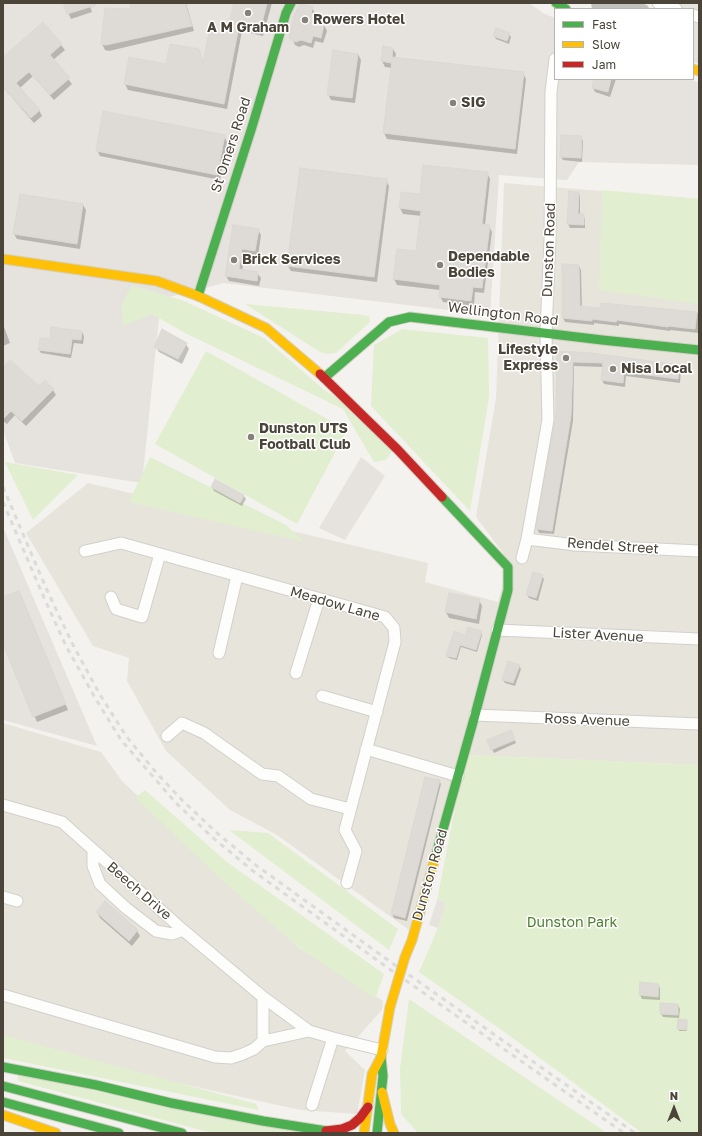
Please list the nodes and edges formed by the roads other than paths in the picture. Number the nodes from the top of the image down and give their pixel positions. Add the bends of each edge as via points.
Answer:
1 (291, 3) edge
2 (658, 3) edge
3 (673, 8) edge
4 (554, 67) edge
5 (3, 259) edge
6 (198, 296) junction
7 (546, 333) junction
8 (699, 350) edge
9 (324, 378) junction
10 (527, 540) junction
11 (85, 550) dead end
12 (699, 551) edge
13 (160, 554) junction
14 (522, 558) dead end
15 (238, 576) junction
16 (111, 597) dead end
17 (319, 599) junction
18 (497, 630) junction
19 (699, 639) edge
20 (218, 653) dead end
21 (296, 673) dead end
22 (322, 696) dead end
23 (376, 712) junction
24 (475, 715) junction
25 (699, 724) edge
26 (166, 736) dead end
27 (366, 749) junction
28 (458, 776) junction
29 (3, 806) edge
30 (350, 809) junction
31 (93, 851) junction
32 (347, 883) dead end
33 (3, 897) edge
34 (17, 901) dead end
35 (183, 930) junction
36 (3, 995) edge
37 (264, 997) junction
38 (309, 1031) junction
39 (332, 1038) junction
40 (263, 1042) junction
41 (381, 1054) junction
42 (3, 1068) edge
43 (3, 1086) edge
44 (382, 1092) junction
45 (3, 1102) edge
46 (312, 1105) dead end
47 (368, 1107) junction
48 (3, 1115) edge
49 (326, 1131) junction
50 (56, 1133) edge
51 (119, 1133) edge
52 (182, 1133) edge
53 (338, 1133) edge
54 (364, 1133) edge
55 (377, 1133) edge
56 (394, 1133) edge

1 - 6 main road, St Omers Road
2 - 3 street
4 - 7 street, Dunston Road via 551,92 550,238
5 - 6 main road, Dunston Road via 157,282
6 - 9 main road, Dunston Road via 266,328
7 - 8 main road, Wellington Road
7 - 9 main road, Wellington Road via 410,317 383,326
7 - 10 street, Dunston Road via 548,420
9 - 18 main road, Dunston Road via 398,450 508,567 508,590
10 - 12 street, Rendel Street
10 - 14 street, Dunston Road
11 - 13 street, Meadow Lane via 121,543
13 - 15 street, Meadow Lane
13 - 16 street via 142,617 116,609
15 - 17 street, Meadow Lane
15 - 20 street
17 - 21 street
17 - 23 street, Meadow Lane via 385,617 394,628 395,642
18 - 19 street, Lister Avenue
18 - 24 main road, Dunston Road
22 - 23 street
23 - 27 street, Meadow Lane
24 - 25 street, Ross Avenue
24 - 28 main road, Dunston Road
26 - 30 street via 182,723 204,733 262,774 278,776 311,799
27 - 28 street
27 - 30 street, Meadow Lane
28 - 41 main road, Dunston Road, bridge via 390,1007
29 - 31 street, Beech Drive via 62,822
30 - 32 street, Meadow Lane via 345,830 356,851
31 - 35 street, Beech Drive
31 - 35 street via 93,866 100,884 126,908 156,931 172,934
33 - 34 street
35 - 37 street, Beech Drive
36 - 40 street via 215,1057 231,1058 254,1049
37 - 38 street, Beech Drive
37 - 40 street
38 - 39 street, Beech Drive
38 - 40 street
39 - 41 street, Beech Drive
39 - 46 street
41 - 44 main road, Dunston Road via 384,1076
41 - 47 main road, Dunston Road via 372,1074
42 - 49 main road via 263,1121
43 - 52 main road
44 - 55 main road, Dunston Road
44 - 56 main road
45 - 51 main road
47 - 49 main road via 352,1125
47 - 54 main road, Dunston Road
48 - 50 main road
49 - 53 main road

